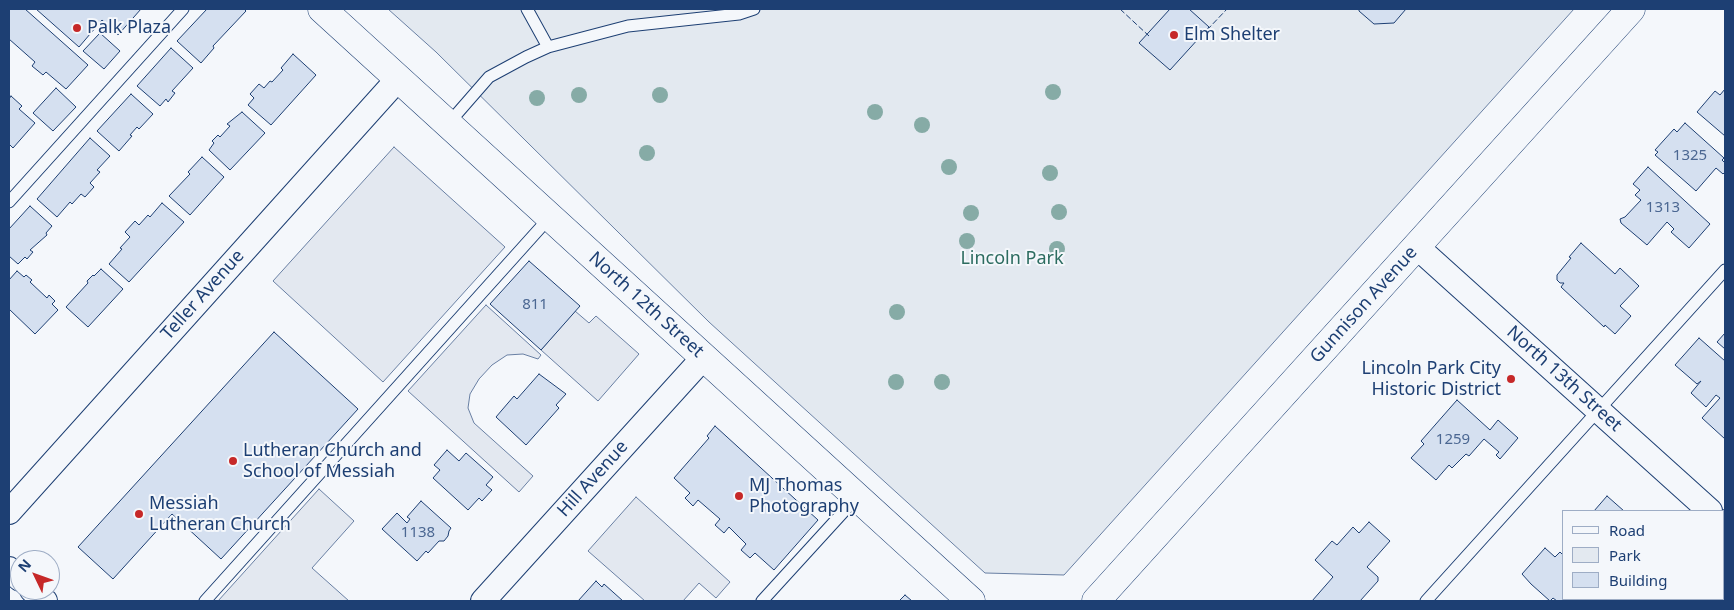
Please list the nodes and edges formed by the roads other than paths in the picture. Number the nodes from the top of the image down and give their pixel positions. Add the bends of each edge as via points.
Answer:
1 (183, 9) edge
2 (322, 9) edge
3 (527, 9) edge
4 (754, 9) edge
5 (1631, 9) edge
6 (548, 47) junction
7 (398, 79) junction
8 (448, 124) junction
9 (9, 202) edge
10 (550, 218) junction
11 (1417, 246) junction
12 (1725, 270) edge
13 (704, 357) junction
14 (1598, 410) junction
15 (857, 497) junction
16 (1709, 510) edge
17 (9, 512) edge
18 (205, 601) edge
19 (483, 601) edge
20 (762, 601) edge
21 (971, 601) edge
22 (1096, 601) edge
23 (1426, 601) edge

1 - 9 lane
2 - 7 main road, North 12th Street
3 - 6 lane
4 - 6 lane via 739,14 628,26
5 - 11 main road, Gunnison Avenue
6 - 8 lane via 490,77
7 - 8 main road, North 12th Street
7 - 17 street, Teller Avenue
8 - 10 main road, North 12th Street
10 - 13 main road, North 12th Street
10 - 18 lane
11 - 14 street, North 13th Street
11 - 22 main road, Gunnison Avenue
12 - 14 lane
13 - 15 main road, North 12th Street
13 - 19 street, Hill Avenue
14 - 16 street, North 13th Street
14 - 23 lane
15 - 20 lane
15 - 21 main road, North 12th Street

